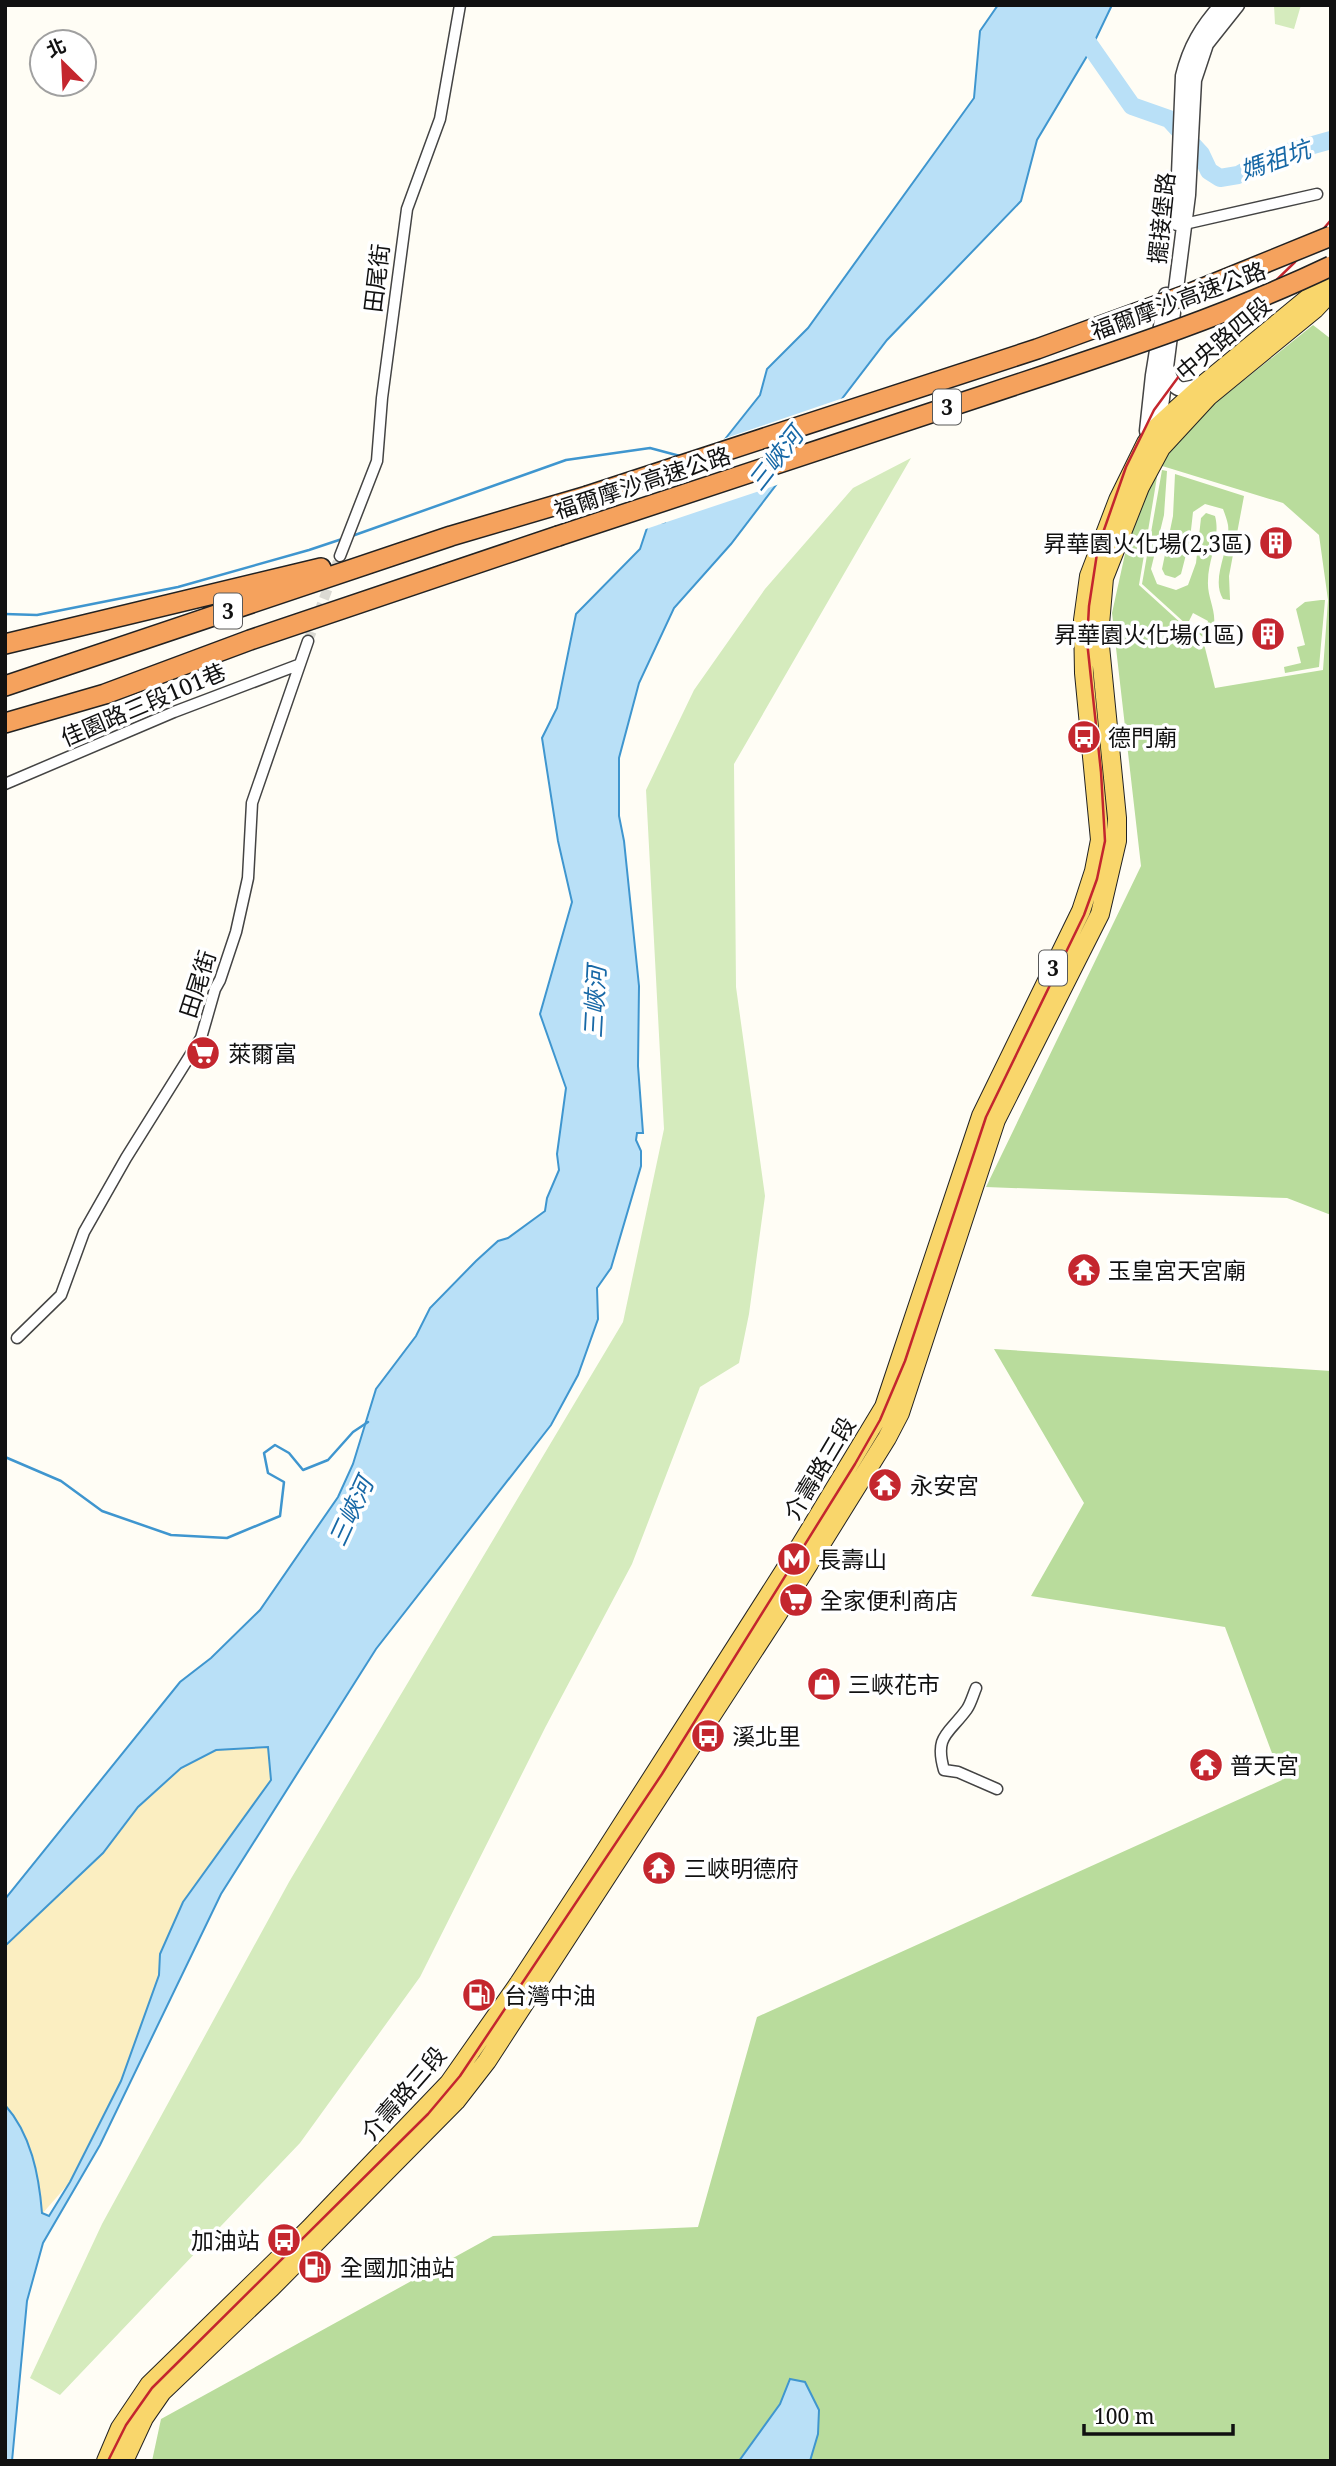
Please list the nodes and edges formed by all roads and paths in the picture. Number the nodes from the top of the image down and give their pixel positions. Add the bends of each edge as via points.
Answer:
1 (460, 5) edge
2 (1222, 5) edge
3 (1237, 5) edge
4 (1187, 93) junction
5 (1317, 194) dead end
6 (1181, 225) junction
7 (1331, 236) edge
8 (1330, 271) edge
9 (1331, 292) edge
10 (1166, 367) junction
11 (1204, 384) junction
12 (1157, 427) junction
13 (1154, 445) junction
14 (452, 536) junction
15 (340, 556) tunnel mouth
16 (99, 622) junction
17 (307, 641) tunnel mouth
18 (5, 644) edge
19 (5, 653) edge
20 (298, 665) junction
21 (5, 686) edge
22 (105, 694) junction
23 (5, 723) edge
24 (5, 738) edge
25 (5, 784) edge
26 (17, 1338) dead end
27 (976, 1688) dead end
28 (997, 1789) dead end
29 (106, 2461) edge
30 (124, 2461) edge

1 - 15 street, 田尾街 via 440,119 407,209 377,461
2 - 4 street, 擺接堡路 via 1197,35 1188,56
3 - 4 street, 擺接堡路 via 1206,44
4 - 6 street, 擺接堡路
5 - 6 street
6 - 10 street, 擺接堡路
6 - 13 street, 擺接堡路 via 1153,375
7 - 14 highway, 福爾摩沙高速公路 / 3, bridge via 1037,349
8 - 11 main road, 中央路四段 / 3 via 1307,299
8 - 22 highway, 福爾摩沙高速公路 / 3, bridge via 1045,375 250,640
9 - 13 main road, 中央路四段 / 3
10 - 11 street via 1170,382 1179,389 1188,391
10 - 12 street, 擺接堡路
11 - 12 main road, 中央路四段 / 3
12 - 13 main road, 中央路四段 / 3
13 - 29 main road, 介壽路三段 / 3 via 1118,500 1089,576 1083,620 1100,839 1094,871 1081,911 981,1116 884,1407 600,1859 449,2083 309,2229 149,2385 120,2428
13 - 30 main road, 介壽路三段 / 3 via 1104,578 1100,662 1117,830 1100,914 996,1121 900,1413 784,1604 487,2061 456,2101 162,2392
14 - 16 highway
14 - 21 highway, 福爾摩沙高速公路 / 3
16 - 18 highway
16 - 19 highway
17 - 20 street, 田尾街
20 - 25 street, 佳園路三段101巷
20 - 26 street, 田尾街 via 252,803 245,892 201,1038 84,1231 61,1295
22 - 23 highway, 福爾摩沙高速公路 / 3
22 - 24 highway
27 - 28 street via 969,1707 943,1736 941,1758 944,1770

